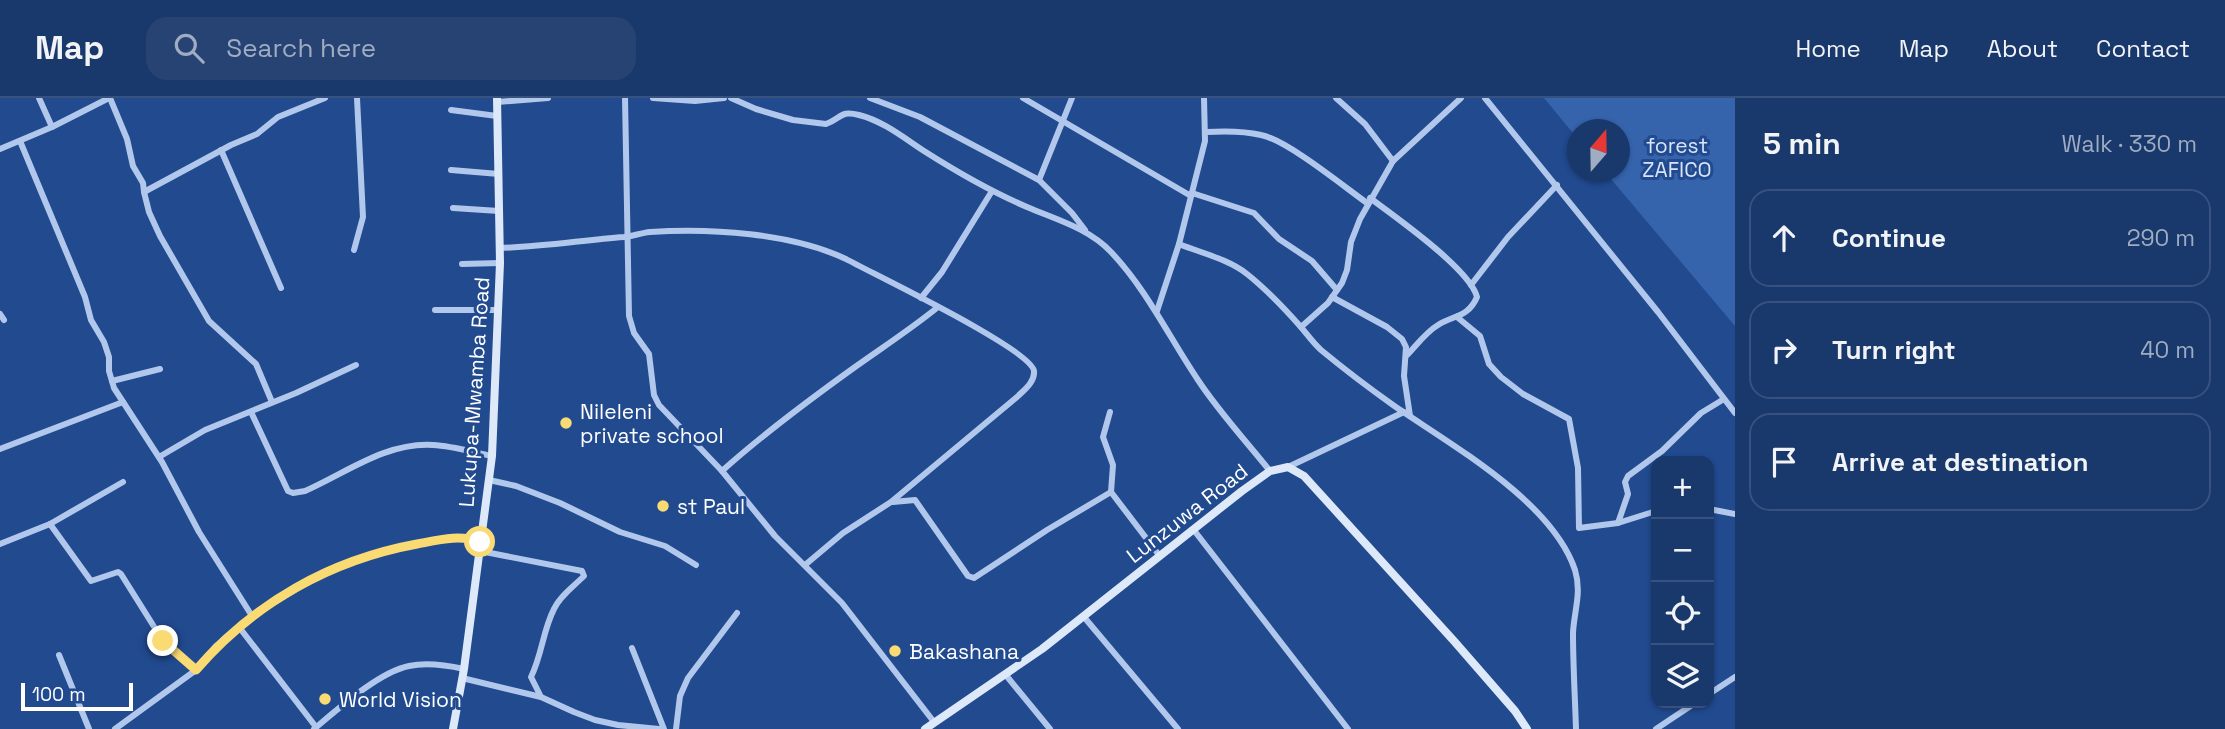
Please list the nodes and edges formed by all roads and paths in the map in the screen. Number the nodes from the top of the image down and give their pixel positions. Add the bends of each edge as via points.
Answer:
1 (39, 98) edge
2 (109, 98) edge
3 (325, 98) edge
4 (357, 98) edge
5 (548, 98) edge
6 (625, 98) edge
7 (653, 98) edge
8 (724, 98) edge
9 (731, 98) edge
10 (870, 98) edge
11 (1023, 98) edge
12 (1072, 98) edge
13 (1204, 98) edge
14 (1336, 98) edge
15 (1461, 98) edge
16 (1485, 98) edge
17 (715, 99) edge
18 (497, 100) edge
19 (451, 110) dead end
20 (497, 116) junction
21 (1062, 122) junction
22 (52, 127) junction
23 (1206, 132) junction
24 (20, 141) junction
25 (0, 149) edge
26 (220, 150) junction
27 (1393, 161) junction
28 (451, 170) dead end
29 (499, 174) junction
30 (1039, 180) junction
31 (1557, 185) junction
32 (992, 191) junction
33 (144, 192) junction
34 (1191, 194) junction
35 (1369, 201) junction
36 (453, 208) dead end
37 (499, 211) junction
38 (1086, 232) junction
39 (626, 236) junction
40 (1179, 244) junction
41 (500, 248) junction
42 (354, 250) dead end
43 (500, 263) junction
44 (462, 264) dead end
45 (1471, 285) junction
46 (281, 288) dead end
47 (1337, 290) junction
48 (1332, 297) junction
49 (921, 298) junction
50 (939, 307) junction
51 (435, 310) dead end
52 (498, 310) junction
53 (1157, 311) junction
54 (1457, 317) junction
55 (1301, 327) junction
56 (1406, 356) junction
57 (356, 365) dead end
58 (160, 369) dead end
59 (112, 381) junction
60 (1724, 399) junction
61 (123, 402) junction
62 (272, 402) junction
63 (251, 412) junction
64 (1110, 412) dead end
65 (1735, 413) edge
66 (1407, 414) junction
67 (0, 449) edge
68 (492, 456) junction
69 (159, 457) junction
70 (1288, 467) junction
71 (722, 471) junction
72 (1270, 471) junction
73 (489, 480) junction
74 (123, 482) dead end
75 (1111, 492) junction
76 (891, 502) junction
77 (1714, 510) edge
78 (1651, 513) edge
79 (1735, 514) edge
80 (1618, 523) junction
81 (50, 524) junction
82 (1192, 529) junction
83 (0, 544) edge
84 (480, 547) junction
85 (1160, 555) junction
86 (696, 565) dead end
87 (805, 565) junction
88 (737, 612) dead end
89 (252, 616) junction
90 (1084, 617) junction
91 (239, 627) junction
92 (632, 648) dead end
93 (59, 656) dead end
94 (464, 668) junction
95 (196, 670) junction
96 (1005, 674) junction
97 (1735, 677) edge
98 (462, 678) junction
99 (1714, 691) edge
100 (541, 697) junction
101 (1688, 708) edge
102 (934, 722) junction
103 (315, 728) edge
104 (89, 729) edge
105 (115, 729) edge
106 (453, 729) edge
107 (662, 729) edge
108 (676, 729) edge
109 (925, 729) edge
110 (1050, 729) edge
111 (1178, 729) edge
112 (1348, 729) edge
113 (1527, 729) edge
114 (1576, 729) edge
115 (1656, 729) edge

1 - 22 street
2 - 22 street
2 - 33 street
3 - 26 street via 278,117 257,134
4 - 42 street via 363,217
5 - 18 street
6 - 39 street
7 - 17 street
8 - 17 street
9 - 32 street via 793,120 826,124 840,113 859,115
10 - 30 street via 920,117
11 - 21 street
12 - 21 street
13 - 23 street
14 - 27 street via 1365,124
15 - 27 street
16 - 31 street
18 - 20 street, Lukupa-Mwamba Road
19 - 20 street
20 - 29 street, Lukupa-Mwamba Road
21 - 30 street
21 - 34 street
22 - 24 street
23 - 34 street
23 - 35 street via 1254,134 1280,142
24 - 25 street
24 - 59 street via 91,320 104,342
26 - 33 street
26 - 46 street
27 - 35 street
28 - 29 street
29 - 37 street, Lukupa-Mwamba Road
30 - 38 street
31 - 45 street
31 - 60 street
32 - 38 street
32 - 49 street
33 - 62 street via 160,236 209,321 256,364
34 - 40 street
34 - 47 street via 1254,212 1279,239 1312,261
35 - 45 street via 1428,243
35 - 47 street
36 - 37 street
37 - 41 street, Lukupa-Mwamba Road
38 - 53 street via 1110,251
39 - 41 street
39 - 49 street via 689,232 788,241 830,251
39 - 71 street via 631,324 649,354 654,395 668,416
40 - 53 street
40 - 55 street via 1247,273
41 - 43 street, Lukupa-Mwamba Road
43 - 44 street
43 - 52 street, Lukupa-Mwamba Road
45 - 54 street via 1475,301
47 - 48 street
48 - 55 street
48 - 56 street via 1397,334
49 - 50 street
50 - 71 street
50 - 76 street via 1023,357 1032,366 1032,381
51 - 52 street
52 - 68 street, Lukupa-Mwamba Road
53 - 72 street via 1209,396
54 - 56 street via 1436,326
54 - 80 street via 1480,337 1489,364 1501,377 1569,419 1578,468 1579,528
55 - 66 street via 1319,349
56 - 66 street
57 - 62 street
58 - 59 street
59 - 61 street
60 - 65 street
60 - 80 street via 1628,476 1628,494
61 - 67 street
61 - 69 street
62 - 63 street
63 - 68 street via 288,491 293,493 382,454 416,445
63 - 69 street via 205,430
64 - 75 street via 1103,437 1113,465
66 - 70 street
66 - 114 street via 1522,497 1548,523 1565,550 1575,571 1579,600 1573,629
68 - 73 street, Lukupa-Mwamba Road
69 - 89 street
70 - 72 street, Lunzuwa Road
70 - 113 street via 1313,486
71 - 87 street
72 - 82 street, Lunzuwa Road
73 - 84 street, Lukupa-Mwamba Road
73 - 86 street via 516,486 620,532 665,546
74 - 81 street
75 - 76 street via 974,578 968,576 915,500
75 - 85 street
76 - 87 street
77 - 79 street
78 - 80 street
81 - 83 street
81 - 95 street via 91,581 121,574 163,641
82 - 85 street, Lunzuwa Road
82 - 112 street
84 - 89 street via 470,539 457,538 352,560
84 - 94 street, Lukupa-Mwamba Road
84 - 100 street via 583,572 550,617 531,677
85 - 90 street, Lunzuwa Road
87 - 102 street via 842,603
88 - 108 street via 688,678 680,696
89 - 91 street
90 - 96 street, Lunzuwa Road
90 - 111 street
91 - 95 street
91 - 103 street
92 - 107 street
93 - 104 street
94 - 98 street, Lukupa-Mwamba Road
94 - 103 street via 428,664 395,671
95 - 105 street
96 - 102 street, Lunzuwa Road
96 - 110 street
97 - 99 street
98 - 100 street
98 - 106 street, Lukupa-Mwamba Road
100 - 107 street via 595,720
101 - 115 street
102 - 109 street, Lunzuwa Road

